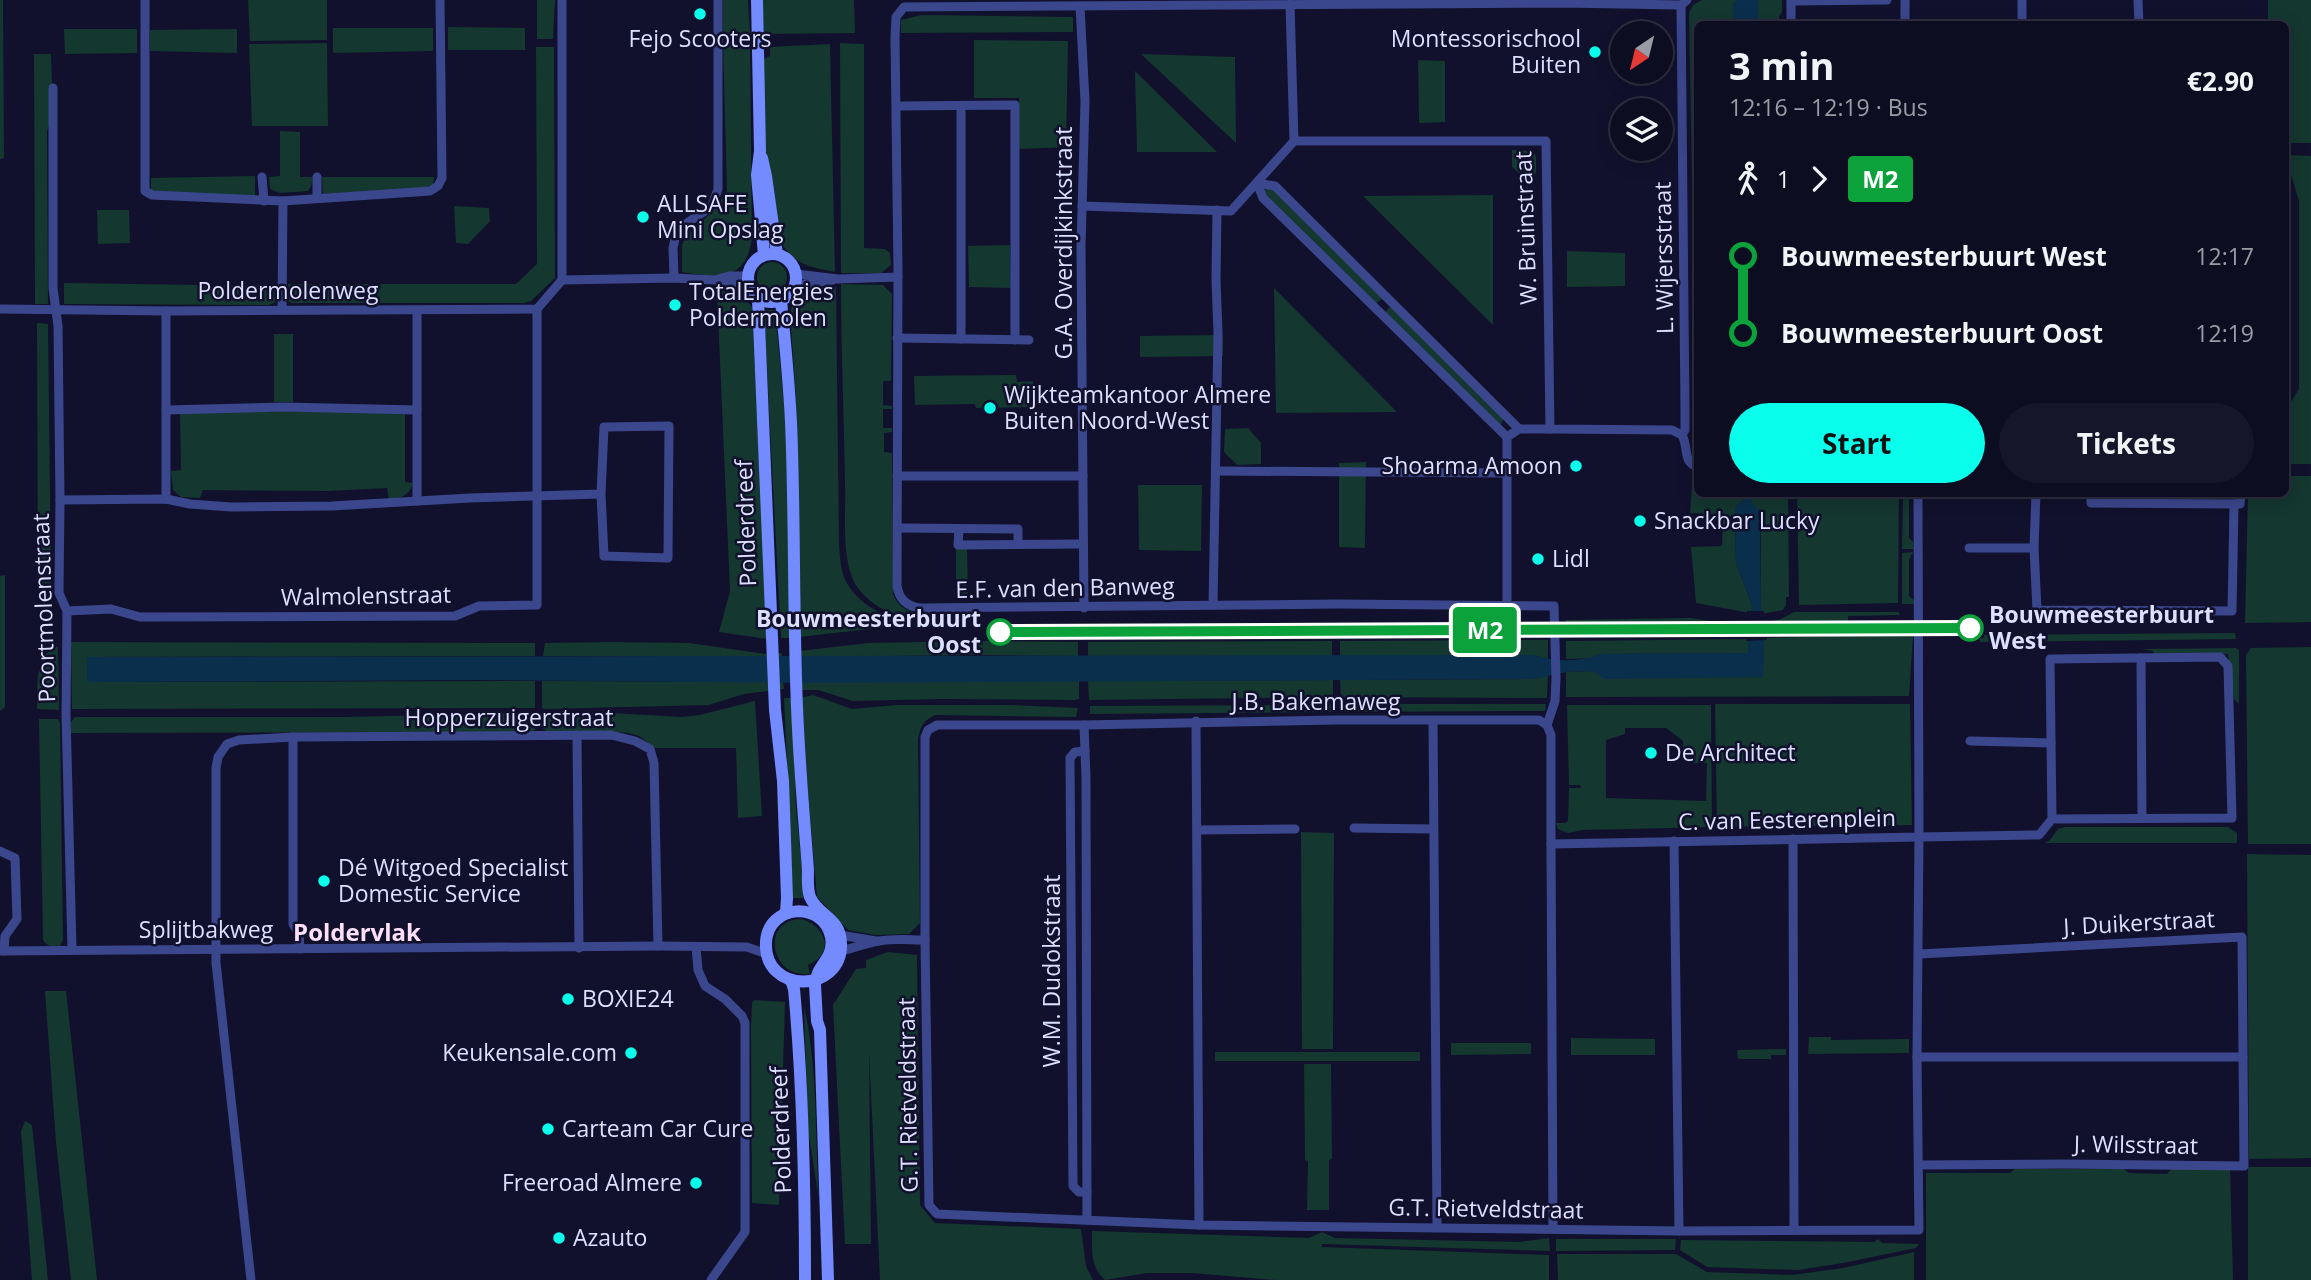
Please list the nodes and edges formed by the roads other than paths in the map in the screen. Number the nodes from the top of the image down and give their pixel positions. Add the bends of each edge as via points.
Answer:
1 (145, 0) edge
2 (440, 0) edge
3 (562, 0) edge
4 (718, 0) edge
5 (757, 0) edge
6 (1887, 0) edge
7 (1905, 0) edge
8 (2022, 0) edge
9 (2138, 0) edge
10 (1791, 1) edge
11 (1684, 3) edge
12 (1290, 4) junction
13 (1080, 6) junction
14 (1791, 21) edge
15 (1905, 21) edge
16 (2022, 21) edge
17 (2139, 21) edge
18 (53, 88) dead end
19 (897, 106) junction
20 (961, 106) junction
21 (1294, 141) junction
22 (262, 177) dead end
23 (317, 177) dead end
24 (1257, 183) junction
25 (317, 198) junction
26 (264, 201) junction
27 (283, 201) junction
28 (1083, 206) junction
29 (1217, 210) junction
30 (770, 254) junction
31 (898, 277) junction
32 (674, 278) junction
33 (562, 280) junction
34 (795, 280) junction
35 (748, 281) junction
36 (758, 299) junction
37 (1390, 300) junction
38 (781, 301) junction
39 (0, 309) edge
40 (55, 309) junction
41 (537, 309) junction
42 (282, 310) junction
43 (166, 311) junction
44 (417, 311) junction
45 (1378, 312) junction
46 (897, 338) junction
47 (961, 339) junction
48 (1015, 340) junction
49 (1029, 341) dead end
50 (166, 410) junction
51 (417, 410) junction
52 (1519, 429) junction
53 (1550, 429) junction
54 (1682, 435) junction
55 (1507, 437) junction
56 (1694, 466) edge
57 (1216, 471) junction
58 (1507, 473) junction
59 (897, 476) junction
60 (1083, 476) junction
61 (601, 494) junction
62 (538, 496) junction
63 (1917, 497) edge
64 (2036, 497) edge
65 (2091, 497) edge
66 (2241, 497) edge
67 (166, 499) junction
68 (60, 500) junction
69 (416, 501) junction
70 (2234, 503) junction
71 (898, 528) junction
72 (959, 529) junction
73 (982, 529) junction
74 (1000, 529) junction
75 (1000, 544) junction
76 (1018, 544) junction
77 (1083, 544) junction
78 (982, 545) junction
79 (1969, 548) dead end
80 (2034, 548) junction
81 (1213, 605) junction
82 (1507, 606) junction
83 (1084, 608) junction
84 (67, 611) junction
85 (2141, 658) junction
86 (1196, 721) junction
87 (1433, 721) junction
88 (1084, 725) junction
89 (1547, 725) junction
90 (577, 735) junction
91 (293, 737) junction
92 (1970, 741) dead end
93 (2051, 743) junction
94 (1085, 751) junction
95 (2142, 818) junction
96 (2052, 819) junction
97 (1354, 828) dead end
98 (1433, 829) junction
99 (1198, 830) junction
100 (1295, 830) dead end
101 (1919, 837) junction
102 (1793, 839) junction
103 (1674, 841) junction
104 (1551, 844) junction
105 (3, 853) edge
106 (786, 913) junction
107 (835, 935) junction
108 (925, 940) junction
109 (877, 941) junction
110 (658, 946) junction
111 (696, 947) junction
112 (767, 947) junction
113 (579, 948) junction
114 (72, 949) junction
115 (216, 949) junction
116 (300, 949) junction
117 (2, 951) edge
118 (841, 951) junction
119 (1919, 954) junction
120 (818, 979) junction
121 (791, 980) junction
122 (1917, 1057) junction
123 (2243, 1057) junction
124 (1919, 1165) junction
125 (1087, 1192) junction
126 (1087, 1220) junction
127 (1199, 1225) junction
128 (1437, 1227) junction
129 (1553, 1228) junction
130 (1794, 1229) junction
131 (1679, 1231) junction
132 (251, 1280) edge
133 (710, 1280) edge
134 (805, 1280) edge
135 (828, 1280) edge

1 - 26 street via 145,191
2 - 25 street via 442,178 438,186 430,191
3 - 33 street
4 - 32 street via 718,189 712,206 677,230
5 - 30 main road via 760,151 766,176
6 - 10 street
7 - 15 street
8 - 16 street
9 - 17 street
10 - 14 street
11 - 12 street
11 - 54 street, L. Wijersstraat
12 - 13 street
12 - 21 street
13 - 19 street, E.F. van den Banweg via 904,7 896,17
13 - 28 street, G.A. Overdijkinkstraat
18 - 40 street, Poortmolenstraat
19 - 20 street
19 - 31 street, E.F. van den Banweg
20 - 47 street
20 - 48 street via 1015,105
21 - 24 street
21 - 53 street, W. Bruinstraat via 1546,141
22 - 26 street
23 - 25 street
24 - 29 street via 1231,211
24 - 37 street via 1275,186
24 - 45 street via 1263,198
25 - 27 street
26 - 27 street
27 - 42 street
28 - 29 street
28 - 60 street, G.A. Overdijkinkstraat
29 - 57 street
30 - 34 main road via 786,258
30 - 35 main road via 752,263
31 - 34 street
31 - 46 street, E.F. van den Banweg
32 - 33 street
32 - 35 street via 716,280 729,276
33 - 41 street
34 - 38 main road
35 - 36 main road
36 - 38 main road
36 - 106 main road, Polderdreef
37 - 45 street
37 - 52 street
38 - 107 main road, Polderdreef via 791,421 797,710 809,895 833,921
39 - 40 street, Poldermolenweg
40 - 43 street, Poldermolenweg
40 - 68 street, Poortmolenstraat
41 - 44 street, Poldermolenweg
41 - 62 street, Walmolenstraat
42 - 43 street, Poldermolenweg
42 - 44 street, Poldermolenweg
43 - 50 street
44 - 51 street
45 - 55 street
46 - 47 street
46 - 59 street, E.F. van den Banweg
47 - 48 street
48 - 49 street
50 - 51 street
50 - 67 street
51 - 69 street
52 - 53 street
52 - 55 street
53 - 54 street via 1672,430
54 - 56 street, L. Wijersstraat via 1687,460
55 - 58 street
57 - 58 street
57 - 81 street
58 - 82 street
59 - 60 street
59 - 71 street, E.F. van den Banweg
60 - 77 street, G.A. Overdijkinkstraat
61 - 61 street via 604,556 668,558 669,426 604,428
61 - 62 street
62 - 69 street
62 - 84 street, Walmolenstraat via 537,606 479,606 443,616 140,617 111,610
63 - 101 street, C. van Eesterenplein
64 - 80 street
65 - 70 street via 2091,503
66 - 70 street via 2241,504
67 - 68 street
67 - 69 street via 231,507
68 - 84 street, Poortmolenstraat via 59,593
70 - 80 street via 2232,611 2037,610
71 - 72 street
71 - 83 street, E.F. van den Banweg via 898,592 912,607
72 - 73 street
72 - 78 street via 958,545
73 - 74 street
73 - 78 street
74 - 75 street
74 - 76 street via 1018,529
75 - 76 street
75 - 78 street
76 - 77 street
77 - 83 street, G.A. Overdijkinkstraat
79 - 80 street
81 - 82 street, E.F. van den Banweg
81 - 83 street, E.F. van den Banweg
82 - 89 street, E.F. van den Banweg via 1554,606 1555,701
84 - 114 street, Poortmolenstraat
85 - 93 street via 2050,659
85 - 95 street
85 - 95 street via 2220,657 2228,666 2232,818
86 - 87 street, J.B. Bakemaweg
86 - 88 street, J.B. Bakemaweg
86 - 99 street
87 - 89 street, J.B. Bakemaweg via 1539,720
87 - 98 street
88 - 94 street, W.M. Dudokstraat
88 - 108 street, G.T. Rietveldstraat via 937,725 928,730
89 - 104 street
90 - 91 street, Hopperzuigerstraat
90 - 110 street, Hopperzuigerstraat via 611,735 650,749
90 - 113 street
91 - 115 street, Hopperzuigerstraat via 239,740 227,744 218,757
91 - 116 street via 293,924
92 - 93 street
93 - 96 street
94 - 125 street, W.M. Dudokstraat
94 - 125 street, W.M. Dudokstraat via 1075,751 1070,758 1073,1186
95 - 96 street
96 - 101 street via 2039,835
97 - 98 street
98 - 128 street
99 - 100 street
99 - 127 street
101 - 102 street, C. van Eesterenplein
101 - 119 street, G.T. Rietveldstraat
102 - 103 street, C. van Eesterenplein
102 - 130 street
103 - 104 street, C. van Eesterenplein
103 - 131 street
104 - 129 street
105 - 117 street via 15,858 16,919
106 - 107 main road via 813,914
106 - 112 main road via 773,924
107 - 109 street
107 - 118 main road
107 - 120 main road via 830,955 817,971
108 - 109 street
108 - 126 street, G.T. Rietveldstraat via 929,1205 936,1214
109 - 118 street
110 - 111 street, Splijtbakweg
110 - 113 street, Splijtbakweg
111 - 112 street, Splijtbakweg via 747,947 757,941
111 - 133 street via 705,986 733,1007 745,1024 746,1232
112 - 121 main road via 778,973
113 - 116 street, Splijtbakweg
114 - 115 street, Splijtbakweg
114 - 117 street, Splijtbakweg
115 - 116 street, Splijtbakweg
115 - 132 street
118 - 120 main road via 834,967
119 - 122 street, G.T. Rietveldstraat
119 - 123 street, J. Duikerstraat via 2242,937
120 - 121 main road
120 - 135 main road, Polderdreef
121 - 134 main road, Polderdreef via 799,1048
122 - 123 street
122 - 124 street, G.T. Rietveldstraat
123 - 124 street, J. Wilsstraat via 2244,1166
124 - 130 street, G.T. Rietveldstraat via 1919,1230
125 - 126 street, W.M. Dudokstraat
126 - 127 street, G.T. Rietveldstraat
127 - 128 street, G.T. Rietveldstraat
128 - 129 street, G.T. Rietveldstraat
129 - 131 street, G.T. Rietveldstraat
130 - 131 street, G.T. Rietveldstraat

